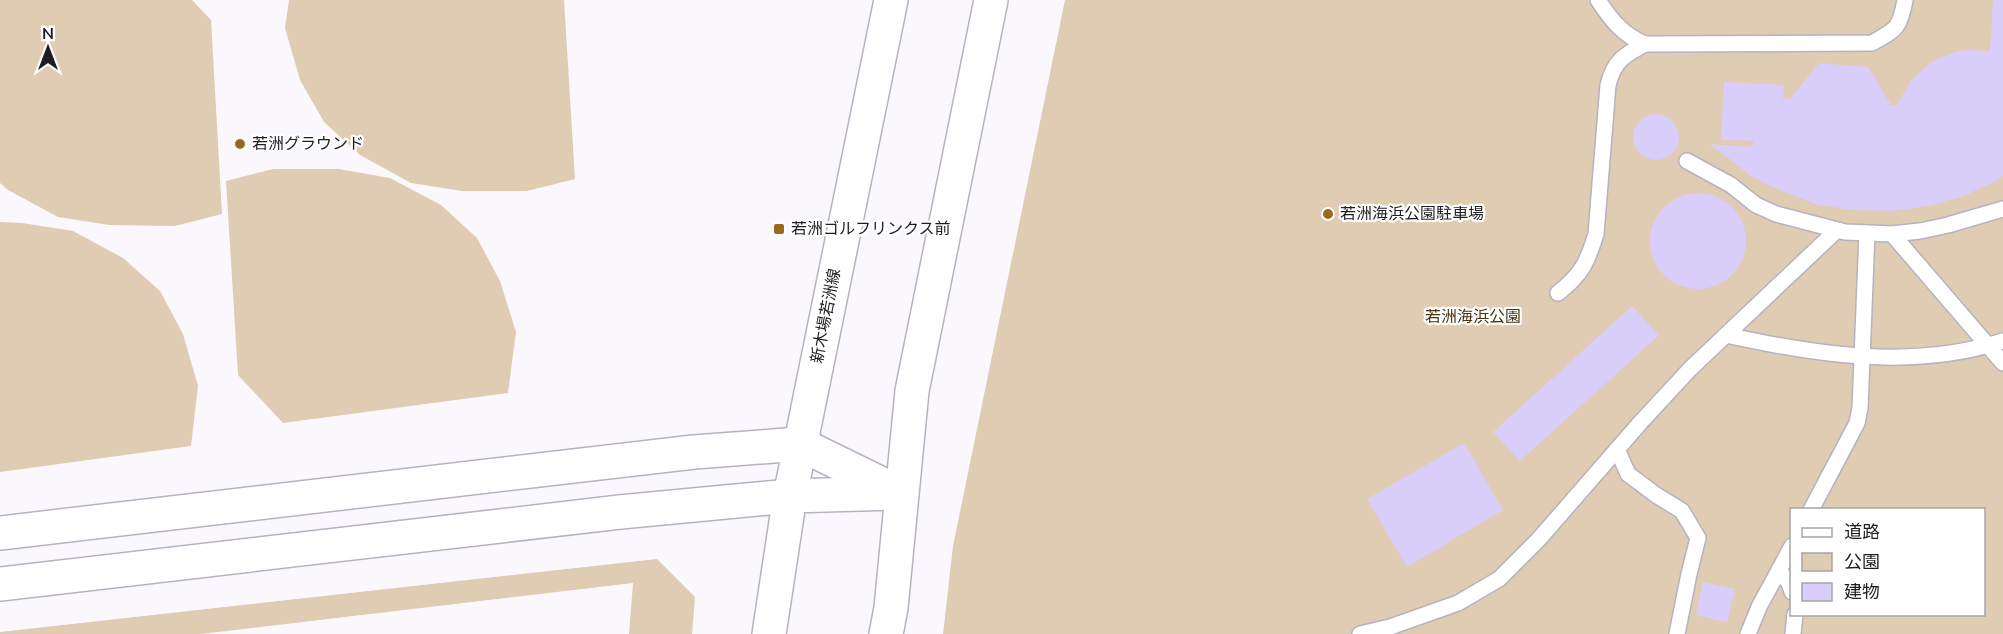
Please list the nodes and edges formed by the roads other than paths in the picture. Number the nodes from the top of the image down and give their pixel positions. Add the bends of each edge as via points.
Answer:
1 (891, 0) edge
2 (991, 0) edge
3 (1599, 0) edge
4 (1905, 0) edge
5 (1645, 44) junction
6 (1687, 161) dead end
7 (2003, 209) edge
8 (1837, 230) junction
9 (1867, 233) junction
10 (1892, 234) junction
11 (1558, 293) dead end
12 (1726, 335) junction
13 (2003, 341) edge
14 (1988, 346) junction
15 (1862, 356) junction
16 (2003, 363) edge
17 (800, 444) junction
18 (1617, 449) junction
19 (900, 493) junction
20 (790, 496) junction
21 (1812, 508) edge
22 (0, 533) edge
23 (1790, 548) edge
24 (1779, 570) junction
25 (0, 584) edge
26 (1790, 588) edge
27 (1795, 616) edge
28 (1375, 632) edge
29 (769, 634) edge
30 (886, 634) edge
31 (1360, 634) edge
32 (1677, 634) edge
33 (1748, 634) edge
34 (1793, 634) edge

1 - 17 street, 新木場若洲線
2 - 19 street via 912,391
3 - 5 lane via 1611,20 1630,38
4 - 5 lane via 1902,21 1891,33 1872,43
5 - 11 lane via 1625,55 1612,69 1596,234 1582,271
6 - 8 lane via 1731,185 1756,205
7 - 10 lane via 1948,225
8 - 9 lane
8 - 12 lane
9 - 10 lane
9 - 15 lane
10 - 14 lane
12 - 15 lane via 1798,350
12 - 18 lane
13 - 14 lane
14 - 15 lane via 1933,355
14 - 16 lane
15 - 21 lane via 1857,423
17 - 19 street
17 - 20 street, 新木場若洲線
17 - 22 street via 694,452
18 - 28 lane via 1499,579 1458,603
18 - 32 lane via 1629,474 1682,511 1698,538
19 - 20 street
19 - 30 street
20 - 25 street
20 - 29 street, 新木場若洲線
23 - 24 lane
24 - 26 lane
24 - 33 lane
27 - 34 lane
28 - 31 lane

